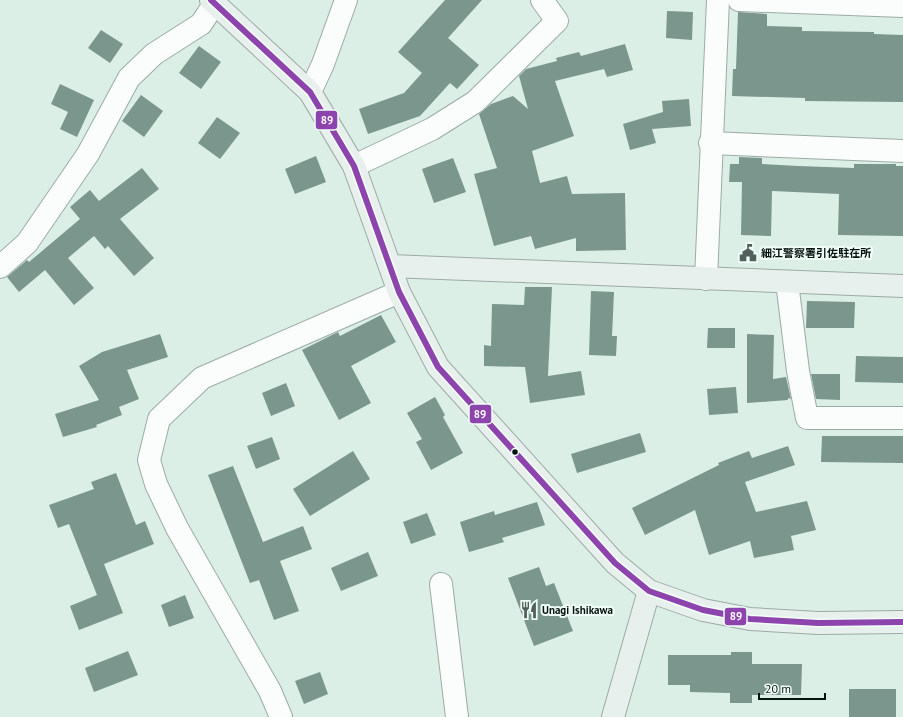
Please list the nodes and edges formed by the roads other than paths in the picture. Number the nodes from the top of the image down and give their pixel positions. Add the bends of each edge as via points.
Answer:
1 (346, 0) edge
2 (542, 0) edge
3 (718, 0) edge
4 (739, 0) edge
5 (213, 2) edge
6 (903, 6) edge
7 (310, 92) junction
8 (710, 143) junction
9 (903, 151) edge
10 (354, 166) junction
11 (390, 266) junction
12 (0, 267) edge
13 (706, 279) junction
14 (788, 282) junction
15 (903, 286) edge
16 (399, 292) junction
17 (903, 418) edge
18 (441, 584) dead end
19 (649, 591) junction
20 (903, 622) edge
21 (281, 717) edge
22 (457, 717) edge
23 (613, 717) edge

1 - 7 street
2 - 10 street via 557,21 475,102 432,129
3 - 8 street
4 - 6 street
5 - 7 main road
5 - 12 street via 201,24 154,54 129,78 88,154 27,243
7 - 10 main road
8 - 9 street
8 - 13 street
10 - 11 main road
11 - 13 main road
11 - 16 main road
13 - 14 main road
14 - 15 main road
14 - 17 street via 798,371 807,418
16 - 19 main road via 438,367 615,563
16 - 21 street via 202,378 159,419 149,460 156,484 177,528 270,691
18 - 22 street
19 - 20 main road via 703,610 750,619 818,623
19 - 23 main road

